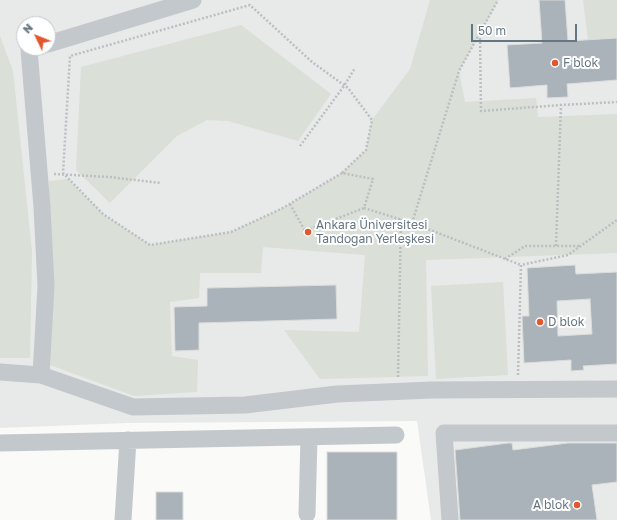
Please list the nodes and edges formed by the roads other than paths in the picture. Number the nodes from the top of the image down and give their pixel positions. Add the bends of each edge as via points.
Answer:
1 (193, 0) edge
2 (56, 42) edge
3 (29, 56) edge
4 (0, 372) edge
5 (41, 375) junction
6 (617, 389) edge
7 (617, 433) edge
8 (396, 435) dead end
9 (309, 437) junction
10 (128, 440) junction
11 (0, 443) edge
12 (307, 514) dead end
13 (123, 520) edge
14 (450, 520) edge

1 - 2 lane
3 - 5 lane via 46,286
4 - 5 lane
5 - 6 lane via 132,407 245,405 337,394
7 - 14 lane via 444,433
8 - 9 lane
9 - 10 lane
9 - 12 lane
10 - 11 lane
10 - 13 lane

